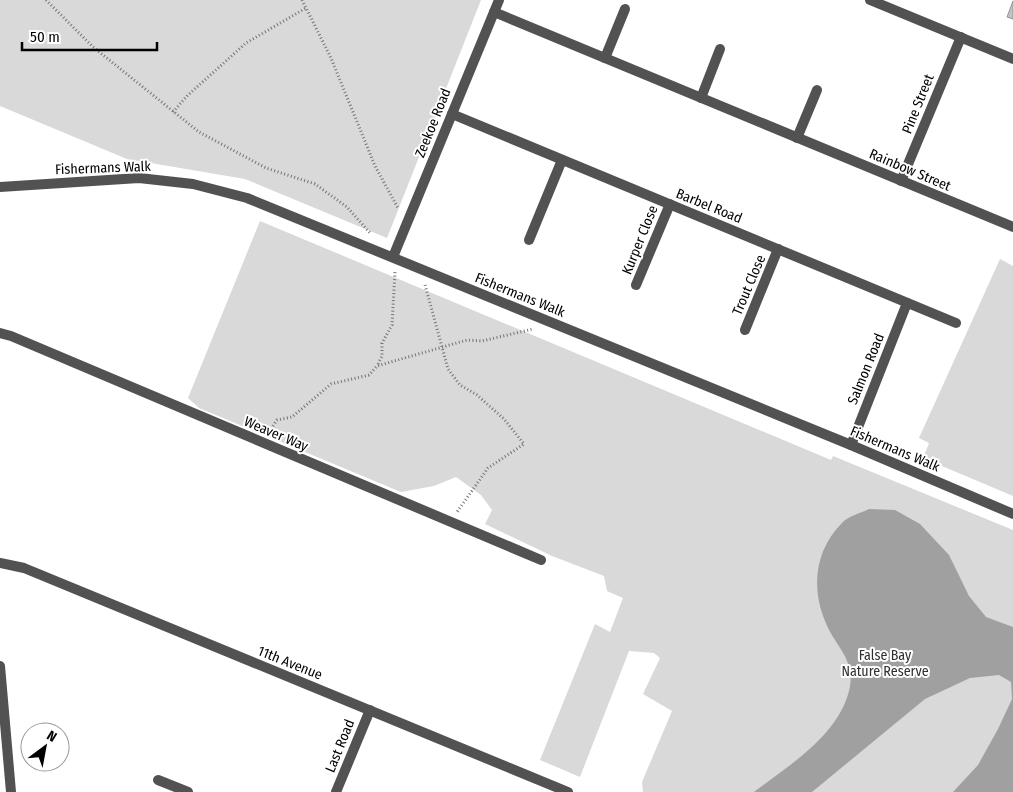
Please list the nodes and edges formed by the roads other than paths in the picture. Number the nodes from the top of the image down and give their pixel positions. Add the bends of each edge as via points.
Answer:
1 (499, 0) edge
2 (870, 0) edge
3 (625, 9) dead end
4 (494, 12) junction
5 (961, 37) junction
6 (720, 49) dead end
7 (605, 58) junction
8 (1013, 59) edge
9 (817, 90) dead end
10 (700, 98) junction
11 (452, 114) junction
12 (797, 138) junction
13 (562, 160) junction
14 (901, 181) junction
15 (0, 187) edge
16 (670, 204) junction
17 (1013, 228) edge
18 (529, 240) dead end
19 (778, 249) junction
20 (393, 257) junction
21 (636, 285) dead end
22 (907, 302) junction
23 (956, 323) dead end
24 (744, 330) dead end
25 (0, 333) edge
26 (851, 445) junction
27 (1013, 514) edge
28 (541, 560) dead end
29 (0, 563) edge
30 (0, 666) edge
31 (370, 710) junction
32 (3, 734) edge
33 (158, 780) dead end
34 (11, 792) edge
35 (188, 792) edge
36 (336, 792) edge
37 (568, 792) edge

1 - 4 street, Zeekoe Road
2 - 5 street
3 - 7 street
4 - 7 street, Rainbow Street
4 - 11 street, Zeekoe Road
5 - 8 street
5 - 14 street, Pine Street
6 - 10 street
7 - 10 street, Rainbow Street
9 - 12 street
10 - 12 street, Rainbow Street
11 - 13 street, Barbel Road
11 - 20 street, Zeekoe Road
12 - 14 street, Rainbow Street
13 - 16 street, Barbel Road
13 - 18 street
14 - 17 street, Rainbow Street
15 - 20 street, Fishermans Walk via 139,178 193,184 247,198
16 - 19 street, Barbel Road
16 - 21 street, Kurper Close
19 - 22 street, Barbel Road
19 - 24 street, Trout Close
20 - 26 street, Fishermans Walk
22 - 23 street, Barbel Road
22 - 26 street, Salmon Road
25 - 28 street, Weaver Way
26 - 27 street, Fishermans Walk
29 - 31 street, 11th Avenue via 24,568
30 - 32 street
31 - 36 street, Last Road
31 - 37 street, 11th Avenue
32 - 34 street
33 - 35 street

